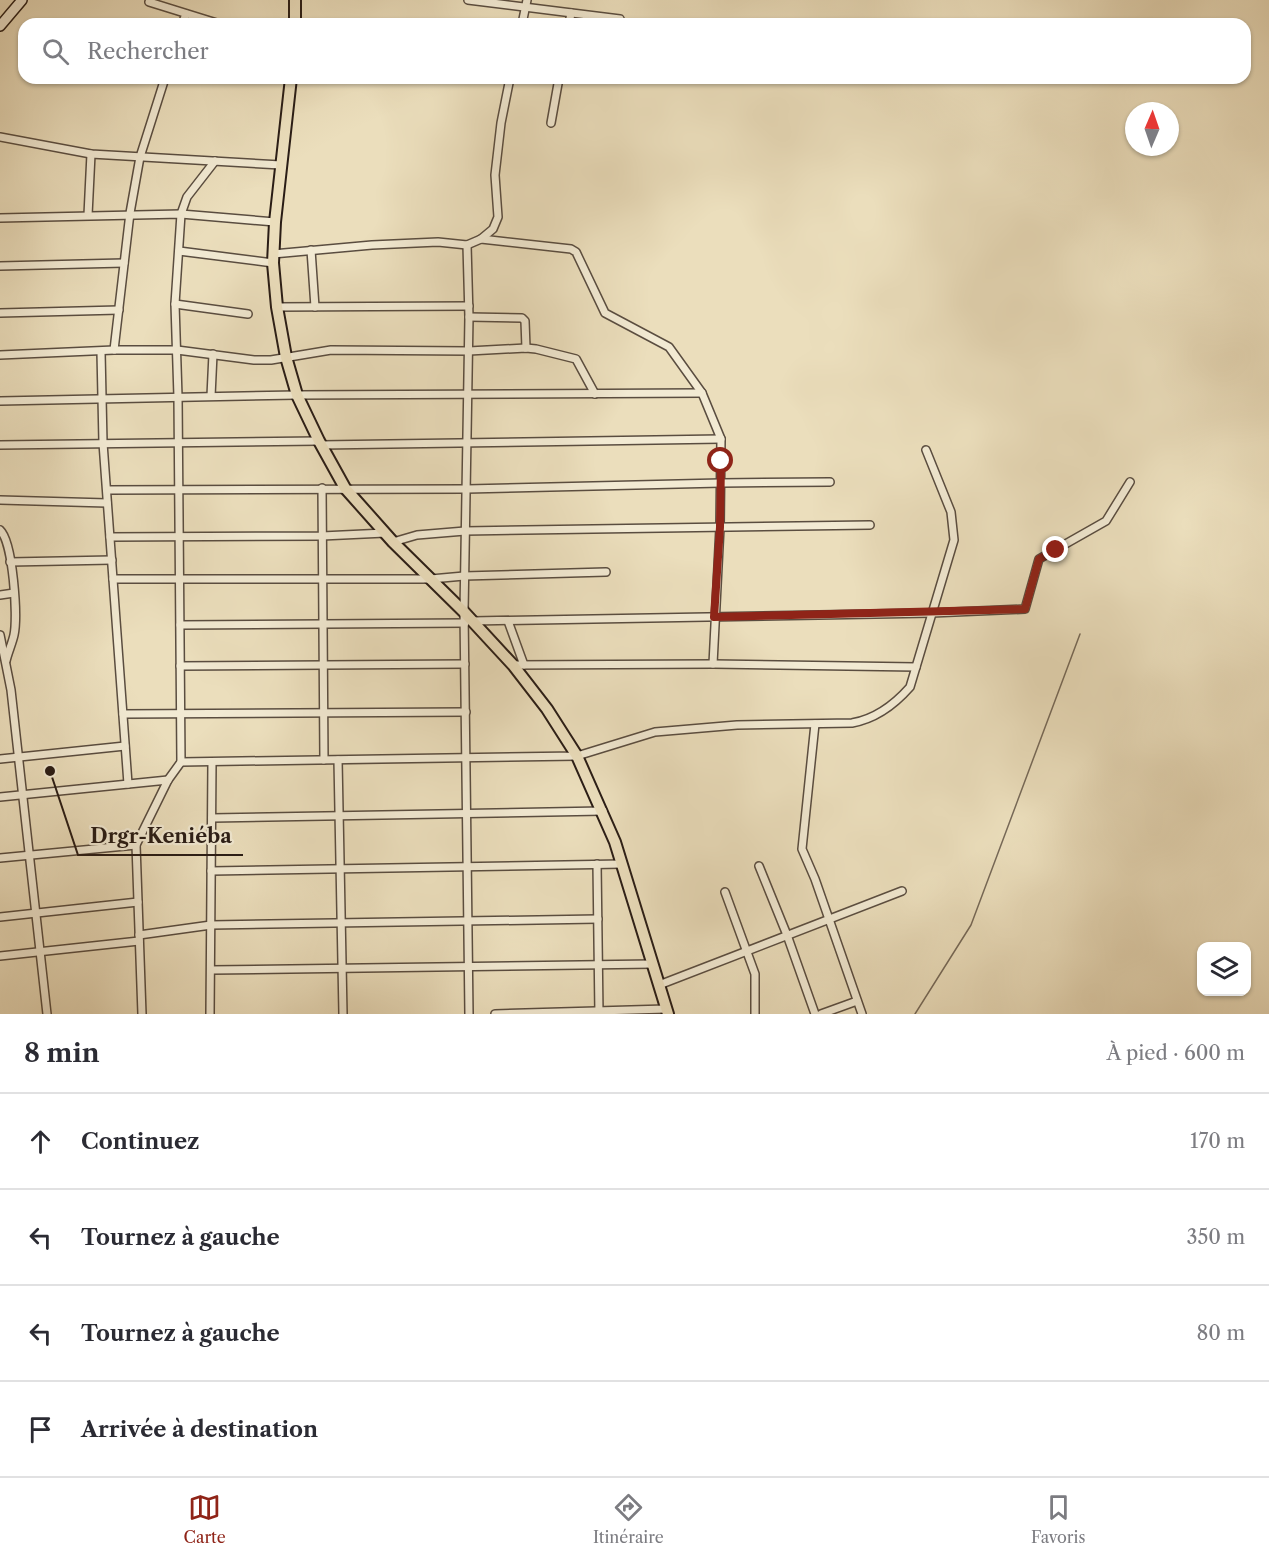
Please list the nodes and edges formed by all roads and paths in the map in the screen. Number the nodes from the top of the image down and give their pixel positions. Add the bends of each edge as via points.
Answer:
1 (22, 0) edge
2 (296, 0) edge
3 (468, 0) edge
4 (149, 2) dead end
5 (527, 3) edge
6 (571, 13) junction
7 (186, 14) junction
8 (184, 18) edge
9 (200, 18) edge
10 (295, 18) edge
11 (523, 18) edge
12 (570, 18) edge
13 (612, 18) edge
14 (0, 26) edge
15 (163, 84) edge
16 (290, 84) edge
17 (509, 84) edge
18 (558, 84) edge
19 (551, 123) dead end
20 (0, 137) edge
21 (91, 154) junction
22 (140, 157) junction
23 (215, 161) junction
24 (281, 165) junction
25 (130, 213) junction
26 (181, 214) junction
27 (88, 215) junction
28 (0, 218) edge
29 (275, 222) junction
30 (481, 238) junction
31 (467, 245) junction
32 (311, 250) junction
33 (179, 251) junction
34 (273, 258) junction
35 (124, 263) junction
36 (0, 266) edge
37 (176, 304) junction
38 (469, 306) junction
39 (277, 307) junction
40 (315, 307) junction
41 (118, 310) junction
42 (0, 313) edge
43 (248, 314) dead end
44 (469, 317) junction
45 (526, 348) junction
46 (114, 350) junction
47 (177, 350) junction
48 (469, 351) junction
49 (101, 352) junction
50 (213, 354) junction
51 (0, 355) edge
52 (286, 357) junction
53 (702, 393) junction
54 (595, 394) junction
55 (297, 395) junction
56 (211, 396) junction
57 (468, 396) junction
58 (178, 397) junction
59 (102, 398) junction
60 (0, 401) edge
61 (721, 439) junction
62 (178, 442) junction
63 (468, 442) junction
64 (104, 443) junction
65 (320, 443) junction
66 (0, 445) edge
67 (926, 450) dead end
68 (830, 482) dead end
69 (1130, 482) dead end
70 (721, 483) junction
71 (322, 488) junction
72 (345, 488) junction
73 (179, 489) junction
74 (466, 489) junction
75 (107, 490) junction
76 (0, 500) edge
77 (107, 503) junction
78 (870, 525) dead end
79 (720, 527) junction
80 (0, 530) edge
81 (465, 531) junction
82 (385, 533) junction
83 (180, 536) junction
84 (322, 536) junction
85 (110, 537) junction
86 (393, 542) junction
87 (112, 561) junction
88 (10, 562) junction
89 (606, 572) dead end
90 (464, 576) junction
91 (113, 579) junction
92 (180, 579) junction
93 (322, 579) junction
94 (431, 579) junction
95 (14, 593) junction
96 (0, 595) edge
97 (932, 613) junction
98 (714, 617) junction
99 (467, 619) junction
100 (508, 621) junction
101 (322, 624) junction
102 (180, 625) junction
103 (0, 635) edge
104 (5, 662) junction
105 (465, 664) junction
106 (713, 664) junction
107 (323, 665) junction
108 (518, 665) junction
109 (180, 666) junction
110 (916, 667) junction
111 (10, 690) junction
112 (0, 691) edge
113 (323, 712) junction
114 (466, 712) junction
115 (123, 714) junction
116 (180, 714) junction
117 (815, 724) junction
118 (125, 746) junction
119 (577, 756) junction
120 (18, 757) junction
121 (466, 758) junction
122 (0, 759) edge
123 (324, 760) junction
124 (338, 760) junction
125 (181, 762) junction
126 (212, 762) junction
127 (168, 780) junction
128 (128, 784) junction
129 (22, 794) junction
130 (0, 797) edge
131 (603, 811) junction
132 (467, 814) junction
133 (339, 816) junction
134 (212, 818) junction
135 (136, 845) junction
136 (29, 855) junction
137 (0, 858) edge
138 (597, 864) junction
139 (622, 864) junction
140 (759, 866) dead end
141 (467, 867) junction
142 (340, 869) junction
143 (211, 871) junction
144 (902, 891) dead end
145 (725, 892) dead end
146 (138, 902) junction
147 (36, 913) junction
148 (0, 917) edge
149 (598, 919) junction
150 (829, 919) junction
151 (468, 921) junction
152 (341, 923) junction
153 (211, 925) junction
154 (787, 935) junction
155 (139, 938) junction
156 (747, 951) junction
157 (40, 952) junction
158 (0, 956) edge
159 (653, 964) junction
160 (598, 965) junction
161 (468, 967) junction
162 (342, 968) junction
163 (211, 970) junction
164 (659, 985) junction
165 (857, 1001) junction
166 (667, 1011) edge
167 (599, 1012) edge
168 (534, 1013) edge
169 (47, 1014) edge
170 (142, 1014) edge
171 (210, 1014) edge
172 (343, 1014) edge
173 (469, 1014) edge
174 (495, 1014) edge
175 (755, 1014) edge
176 (815, 1014) edge
177 (821, 1014) edge
178 (862, 1014) edge

1 - 14 main road
2 - 10 main road
3 - 5 street
4 - 7 street
5 - 6 street
5 - 11 street
6 - 12 street
6 - 13 street
7 - 8 street
7 - 9 street
15 - 22 street
16 - 24 main road
17 - 30 street via 495,175 498,217 493,229
18 - 19 street
20 - 21 street
21 - 22 street
21 - 27 street
22 - 23 street
22 - 25 street
23 - 24 street
23 - 26 street via 187,197
24 - 29 main road
25 - 26 street
25 - 27 street
25 - 35 street
26 - 29 street
26 - 33 street
27 - 28 street
29 - 34 main road
30 - 31 street
30 - 53 street via 572,249 605,313 669,347
31 - 32 street via 438,242
31 - 38 street
32 - 34 street
32 - 40 street
33 - 34 street
33 - 37 street
34 - 39 main road
35 - 36 street
35 - 41 street
37 - 43 street
37 - 47 street
38 - 40 street
38 - 44 street
39 - 40 street
39 - 52 main road
41 - 42 street
41 - 46 street
44 - 45 street via 522,318
44 - 48 street
45 - 48 street
45 - 54 street via 576,359
46 - 47 street
46 - 49 street
47 - 50 street
47 - 58 street
48 - 52 street via 332,350
48 - 57 street
49 - 51 street
49 - 59 street
50 - 52 street via 254,360
50 - 56 street
52 - 55 main road
53 - 54 street
53 - 61 street
54 - 57 street
55 - 56 street
55 - 57 street
55 - 65 main road
56 - 58 street
57 - 63 street
58 - 59 street
58 - 62 street
59 - 60 street
59 - 64 street
61 - 63 street
61 - 70 street
62 - 64 street
62 - 65 street
62 - 73 street
63 - 65 street
63 - 74 street
64 - 66 street
64 - 75 street
65 - 72 main road
67 - 97 street via 951,512 954,540
68 - 70 street
69 - 97 street via 1106,522 1039,559 1025,609
70 - 74 street
70 - 79 street
71 - 72 street
71 - 73 street
71 - 84 street
72 - 74 street
72 - 82 main road
73 - 75 street
73 - 83 street
74 - 81 street
75 - 77 street
76 - 77 street
77 - 85 street
78 - 79 street
79 - 81 street
79 - 98 street
80 - 88 street via 8,543
81 - 86 street via 417,535
81 - 90 street
82 - 84 street
82 - 86 main road
83 - 84 street
83 - 85 street
83 - 92 street
84 - 93 street
85 - 87 street
86 - 94 main road
87 - 88 street
87 - 91 street
88 - 95 street
89 - 90 street
90 - 94 street
90 - 99 street
91 - 92 street
91 - 115 street
92 - 93 street
92 - 102 street
93 - 94 street
93 - 101 street
94 - 99 main road
95 - 96 street
95 - 104 street via 14,634
97 - 98 street
97 - 110 street
98 - 100 street
98 - 106 street
99 - 100 street
99 - 101 street
99 - 105 street
99 - 108 main road
100 - 108 street
101 - 102 street
101 - 107 street
102 - 109 street
103 - 104 street
104 - 111 street
105 - 107 street
105 - 114 street
106 - 108 street
106 - 110 street
107 - 109 street
107 - 113 street
108 - 119 main road
109 - 116 street
110 - 117 street via 910,687 898,700 864,721
111 - 112 street
111 - 120 street
113 - 114 street
113 - 116 street
113 - 123 street
114 - 121 street
115 - 116 street
115 - 118 street
116 - 125 street
117 - 119 street via 655,732
117 - 150 street via 802,849
118 - 120 street
118 - 128 street
119 - 121 street
119 - 131 main road
120 - 122 street
120 - 129 street
121 - 124 street
121 - 132 street
123 - 124 street
123 - 126 street
124 - 133 street
125 - 126 street
125 - 127 street
126 - 134 street
127 - 128 street
127 - 135 street
128 - 129 street
129 - 130 street
129 - 136 street
131 - 132 street
131 - 139 main road
132 - 133 street
132 - 141 street
133 - 134 street
133 - 142 street
134 - 143 street
135 - 136 street
135 - 146 street
136 - 137 street
136 - 147 street
138 - 139 street
138 - 141 street
138 - 149 street
139 - 159 main road
140 - 154 street
141 - 142 street
141 - 151 street
142 - 143 street
142 - 152 street
143 - 153 street
144 - 150 street
145 - 156 street
146 - 147 street
146 - 155 street
147 - 148 street
147 - 157 street
149 - 151 street
149 - 160 street
150 - 154 street
150 - 165 street
151 - 152 street
151 - 161 street
152 - 153 street
152 - 162 street
153 - 155 street
153 - 163 street
154 - 156 street
154 - 176 street
155 - 157 street
155 - 170 street
156 - 164 street
156 - 175 street via 755,974
157 - 158 street
157 - 169 street
159 - 160 street
159 - 164 main road
160 - 161 street
160 - 167 street
161 - 162 street
161 - 173 street
162 - 163 street
162 - 172 street
163 - 171 street
164 - 166 main road
165 - 177 street
165 - 178 street
166 - 167 street
167 - 168 street
168 - 174 street

